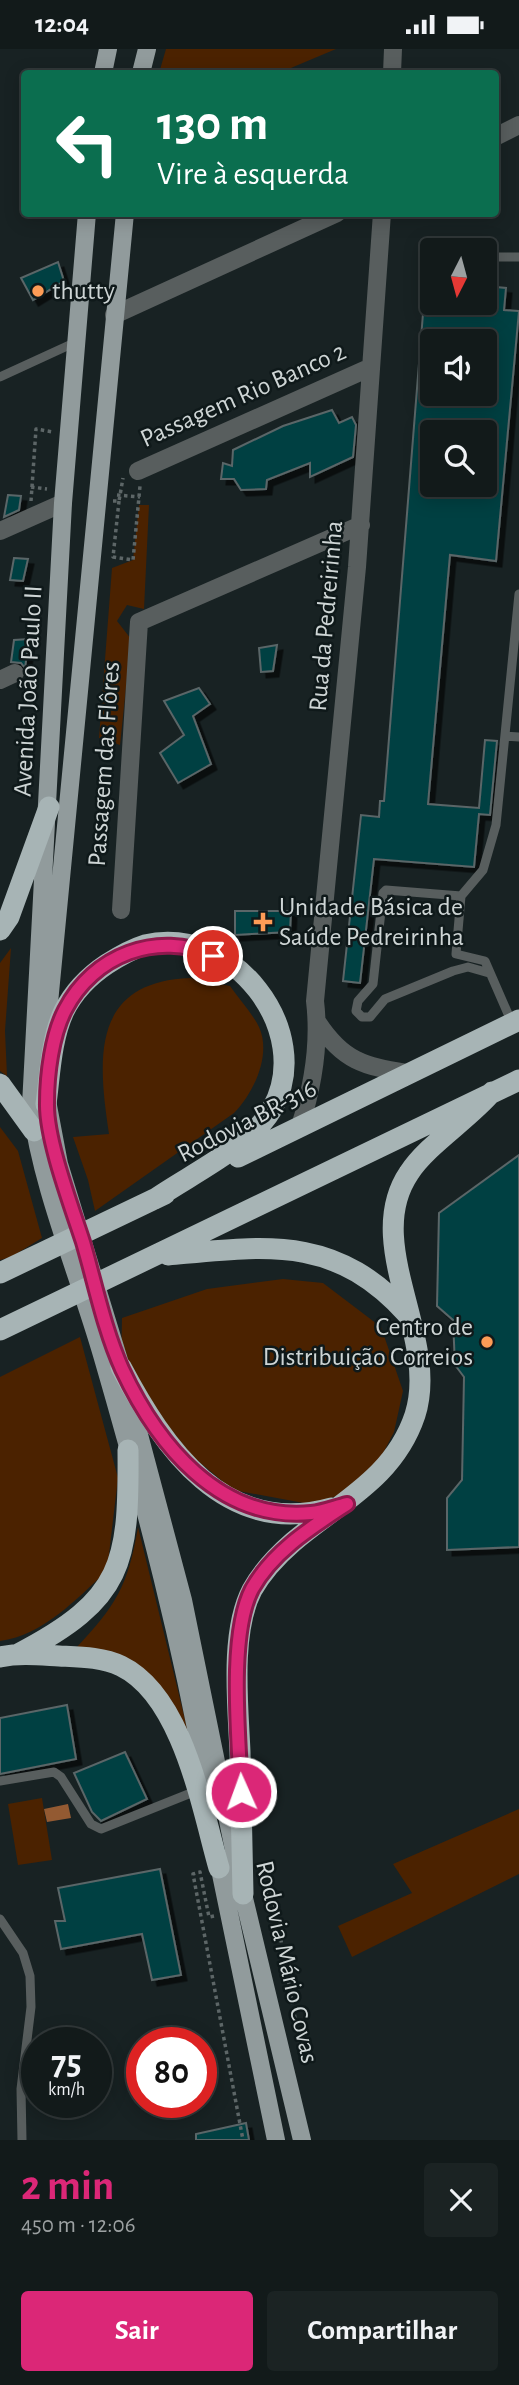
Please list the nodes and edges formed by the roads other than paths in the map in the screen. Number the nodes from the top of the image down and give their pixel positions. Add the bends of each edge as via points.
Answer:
1 (108, 49) edge
2 (147, 49) edge
3 (393, 49) edge
4 (104, 70) edge
5 (142, 70) edge
6 (392, 70) edge
7 (519, 125) edge
8 (499, 135) edge
9 (87, 217) edge
10 (125, 217) edge
11 (328, 217) edge
12 (382, 217) edge
13 (497, 257) edge
14 (519, 257) edge
15 (114, 315) junction
16 (77, 341) junction
17 (369, 367) junction
18 (0, 377) edge
19 (138, 471) dead end
20 (63, 503) junction
21 (361, 525) junction
22 (0, 531) edge
23 (519, 594) edge
24 (505, 736) junction
25 (519, 737) edge
26 (49, 807) junction
27 (461, 896) junction
28 (121, 910) dead end
29 (0, 930) edge
30 (456, 954) junction
31 (453, 971) junction
32 (489, 973) junction
33 (516, 1021) edge
34 (318, 1023) junction
35 (406, 1073) junction
36 (519, 1080) edge
37 (0, 1084) edge
38 (492, 1092) junction
39 (46, 1104) junction
40 (300, 1126) junction
41 (34, 1131) junction
42 (52, 1166) junction
43 (155, 1199) junction
44 (155, 1256) junction
45 (30, 1258) junction
46 (0, 1267) edge
47 (0, 1273) edge
48 (411, 1318) junction
49 (0, 1331) edge
50 (112, 1356) junction
51 (128, 1450) junction
52 (347, 1504) junction
53 (9, 1655) edge
54 (0, 1781) edge
55 (196, 1791) junction
56 (219, 1868) junction
57 (243, 1894) junction
58 (0, 1919) edge
59 (22, 2140) edge
60 (276, 2140) edge
61 (302, 2140) edge

1 - 4 main road
2 - 5 main road
3 - 6 street
7 - 8 street
9 - 16 main road, Avenida João Paulo II
10 - 15 main road, Avenida João Paulo II
11 - 15 street
12 - 17 street, Rua da Pedreirinha
13 - 14 lane
15 - 39 main road, Avenida João Paulo II via 45,1043
16 - 18 lane
16 - 20 main road, Avenida João Paulo II
17 - 19 street, Passagem Rio Banco 2
17 - 21 street, Rua da Pedreirinha
20 - 22 street
20 - 26 main road, Avenida João Paulo II
21 - 28 street, Passagem das Flôres via 139,622
21 - 34 street, Rua da Pedreirinha via 315,1001
23 - 24 lane
24 - 25 lane
24 - 27 lane via 490,853 483,870
26 - 29 highway via 9,917
26 - 41 main road, Avenida João Paulo II via 30,1070
27 - 30 lane
27 - 31 lane via 383,893 373,984 358,1001 358,1014 370,1017 385,999
30 - 31 lane
30 - 32 lane via 485,961
31 - 32 lane via 468,967
32 - 33 lane
33 - 35 highway, Rodovia BR-316
34 - 35 street via 343,1054 364,1066
34 - 40 street, Rua da Pedreirinha via 310,1091
35 - 40 highway, Rodovia BR-316
36 - 38 highway
37 - 41 highway
38 - 44 highway
38 - 48 highway via 425,1154 408,1174 397,1200 393,1224 398,1270
39 - 42 main road, Avenida João Paulo II
39 - 43 highway via 65,1010 92,974 112,961 145,945 171,944 195,947 247,977 271,1007 284,1047 286,1067 273,1107 250,1136
40 - 43 highway, Rodovia BR-316
41 - 42 main road, Avenida João Paulo II
42 - 50 main road
43 - 45 highway, Rodovia BR-316
44 - 48 highway via 297,1249 334,1260 371,1279
44 - 49 highway
45 - 46 highway
45 - 47 highway, Rodovia BR-316
48 - 52 highway via 419,1376 415,1414 400,1448 379,1476
50 - 51 main road, Rodovia Mário Covas
50 - 52 highway via 162,1437 199,1478 225,1496 284,1513 313,1513
50 - 57 main road, Rodovia Mário Covas via 183,1600
51 - 53 highway via 126,1537 100,1597 77,1618
51 - 56 main road, Rodovia Mário Covas via 170,1602
52 - 57 highway via 292,1543 251,1592 240,1636 238,1689
53 - 55 highway via 92,1658 135,1675 174,1727
54 - 55 lane via 54,1772 91,1824 101,1829
55 - 56 highway
56 - 60 main road, Rodovia Mário Covas
57 - 61 main road, Rodovia Mário Covas
58 - 59 lane via 23,1953 30,1976

